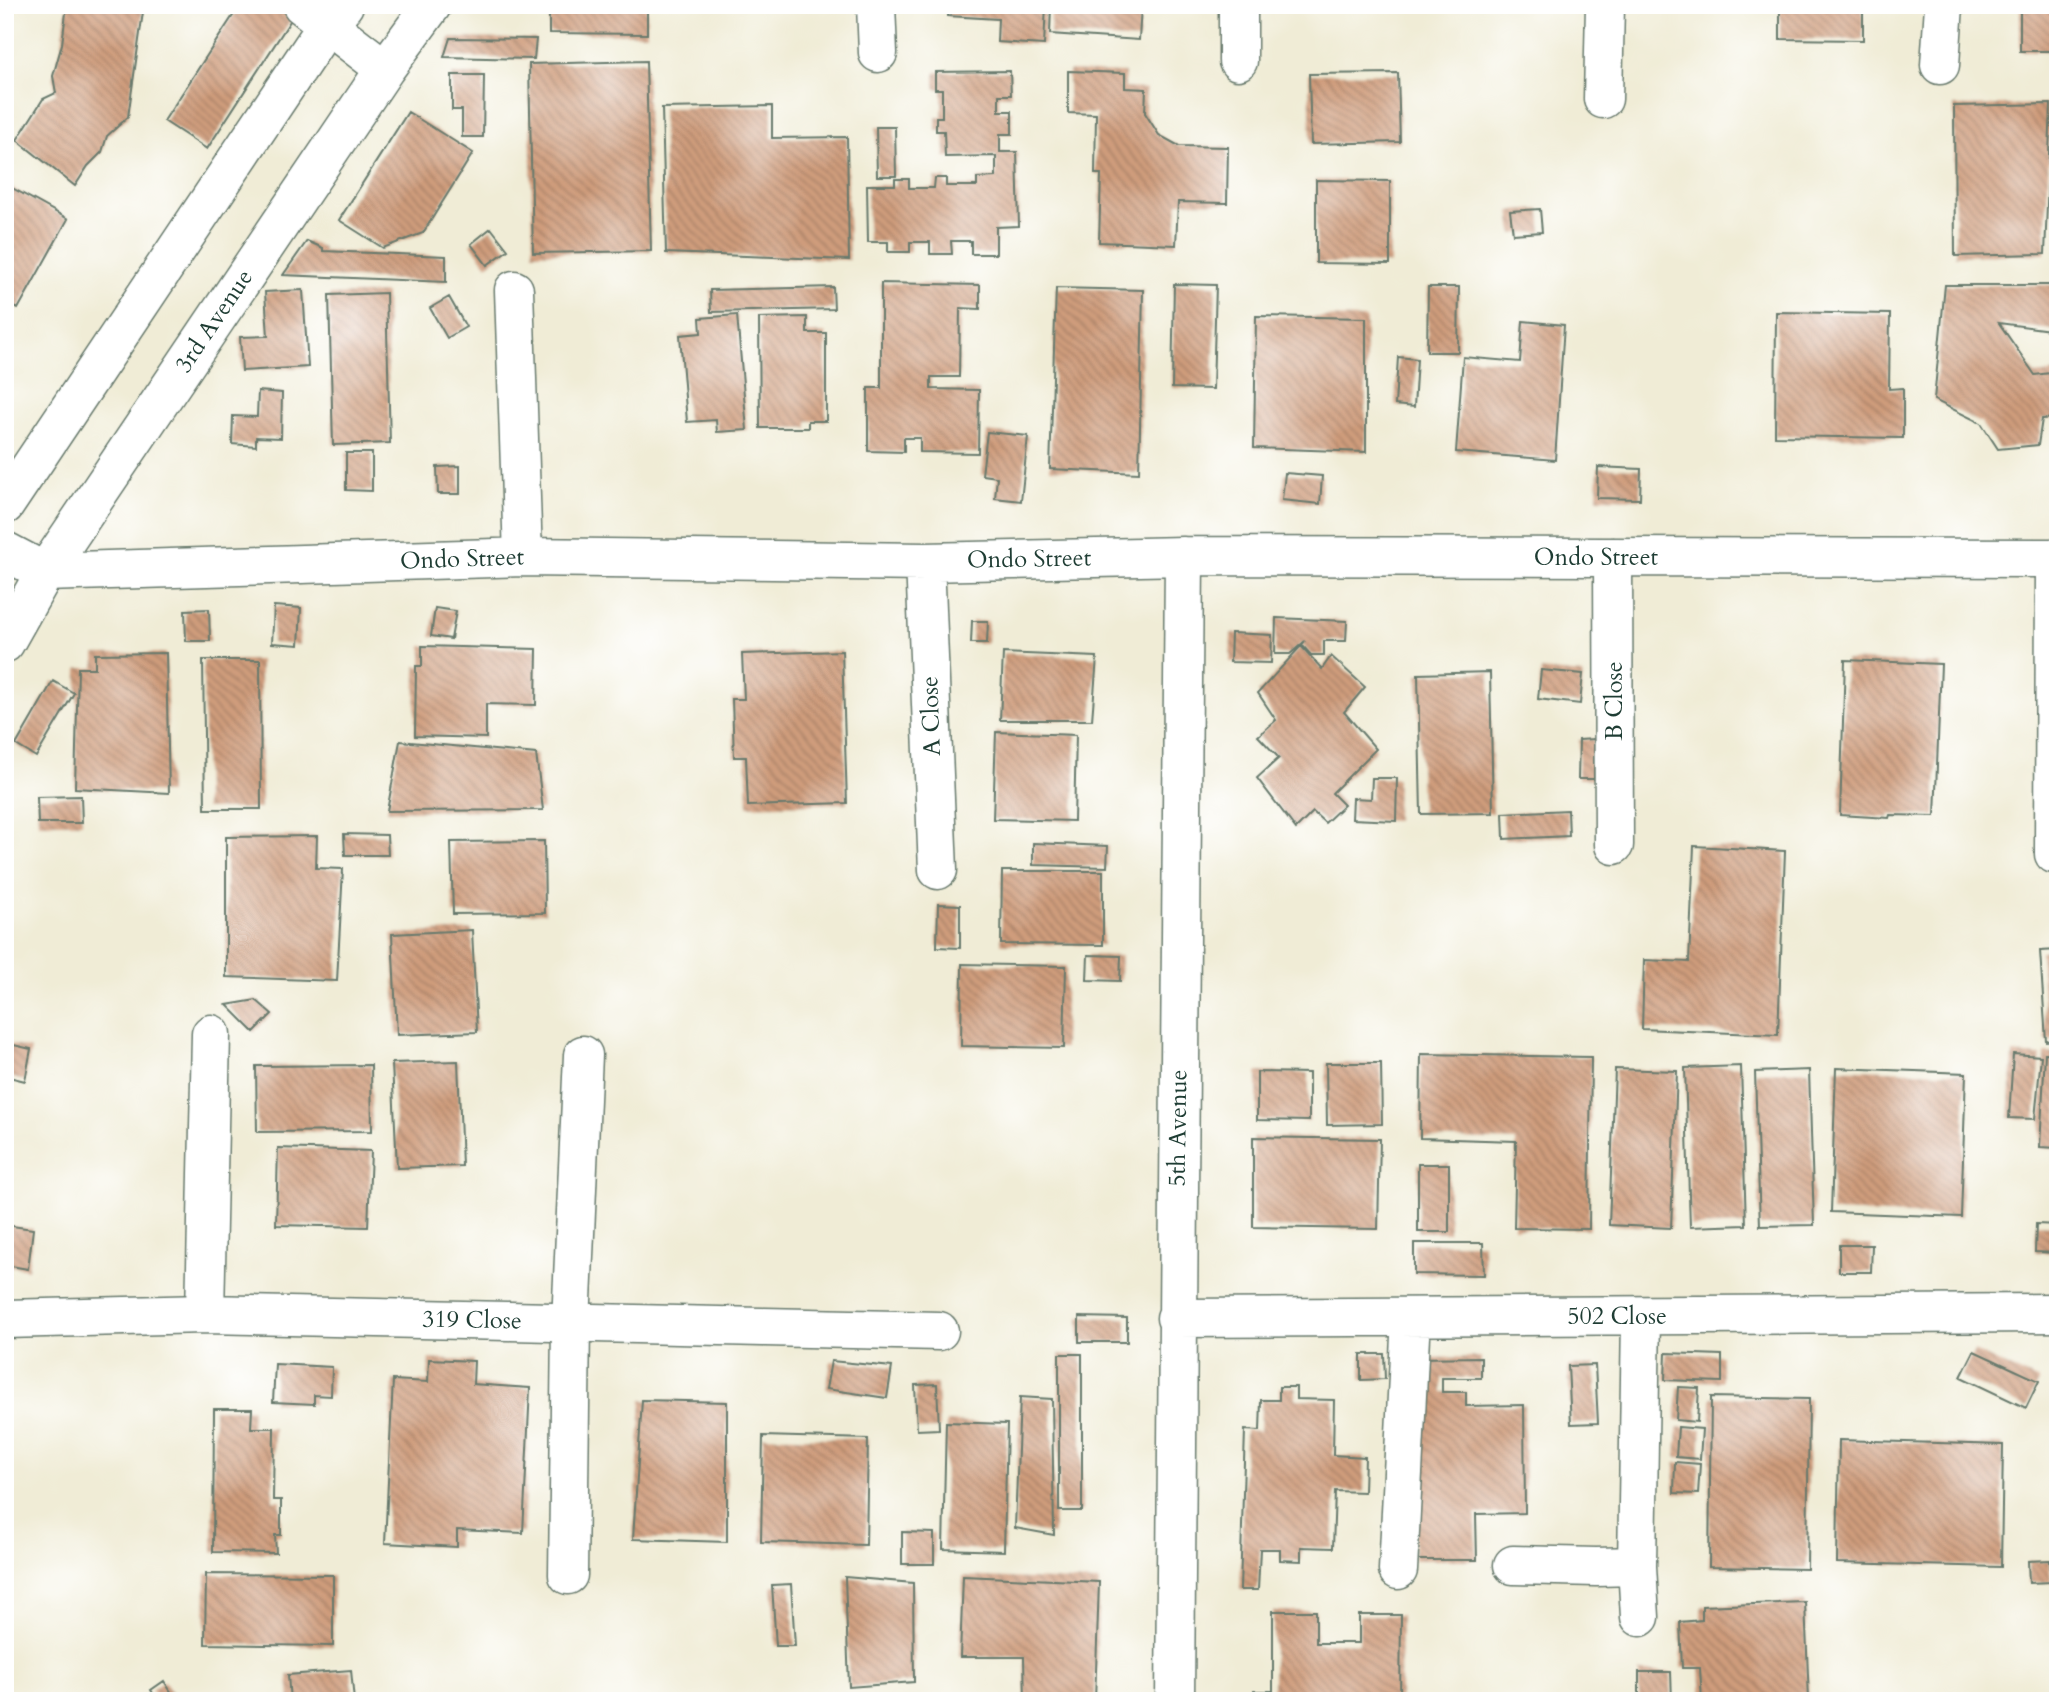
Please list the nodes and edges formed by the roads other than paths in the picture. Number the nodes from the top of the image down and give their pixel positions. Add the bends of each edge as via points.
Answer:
1 (432, 5) edge
2 (876, 5) edge
3 (1238, 5) edge
4 (1605, 5) edge
5 (1944, 5) edge
6 (325, 12) edge
7 (878, 53) dead end
8 (1238, 61) dead end
9 (1940, 65) dead end
10 (385, 68) junction
11 (1603, 99) dead end
12 (514, 290) dead end
13 (5, 505) edge
14 (5, 551) edge
15 (1184, 556) junction
16 (523, 557) junction
17 (1613, 557) junction
18 (2057, 558) edge
19 (925, 562) junction
20 (45, 572) junction
21 (5, 643) edge
22 (1614, 845) dead end
23 (2054, 854) dead end
24 (938, 870) dead end
25 (211, 1034) dead end
26 (583, 1055) dead end
27 (2058, 1313) edge
28 (205, 1314) junction
29 (1641, 1316) junction
30 (1411, 1317) junction
31 (1176, 1318) junction
32 (5, 1320) edge
33 (572, 1323) junction
34 (939, 1331) dead end
35 (1513, 1565) dead end
36 (1637, 1566) junction
37 (1398, 1570) dead end
38 (568, 1575) dead end
39 (1640, 1617) dead end
40 (1175, 1701) edge

1 - 10 street, 3rd Avenue
2 - 7 street
3 - 8 street
4 - 11 street
5 - 9 street
6 - 10 street
6 - 13 street
10 - 20 street, 3rd Avenue
12 - 16 street
14 - 20 street, Ondo Street
15 - 17 street, Ondo Street
15 - 19 street, Ondo Street
15 - 31 street, 5th Avenue
16 - 19 street, Ondo Street
16 - 20 street, Ondo Street
17 - 18 street, Ondo Street
17 - 22 street, B Close
18 - 23 street
19 - 24 street, A Close
20 - 21 street, 3rd Avenue
25 - 28 street
26 - 33 street
27 - 29 street, 502 Close
28 - 32 street, 319 Close
28 - 33 street, 319 Close
29 - 30 street, 502 Close
29 - 36 street
30 - 31 street, 502 Close
30 - 37 street
31 - 40 street, 5th Avenue
33 - 34 street, 319 Close
33 - 38 street
35 - 36 street
36 - 39 street

